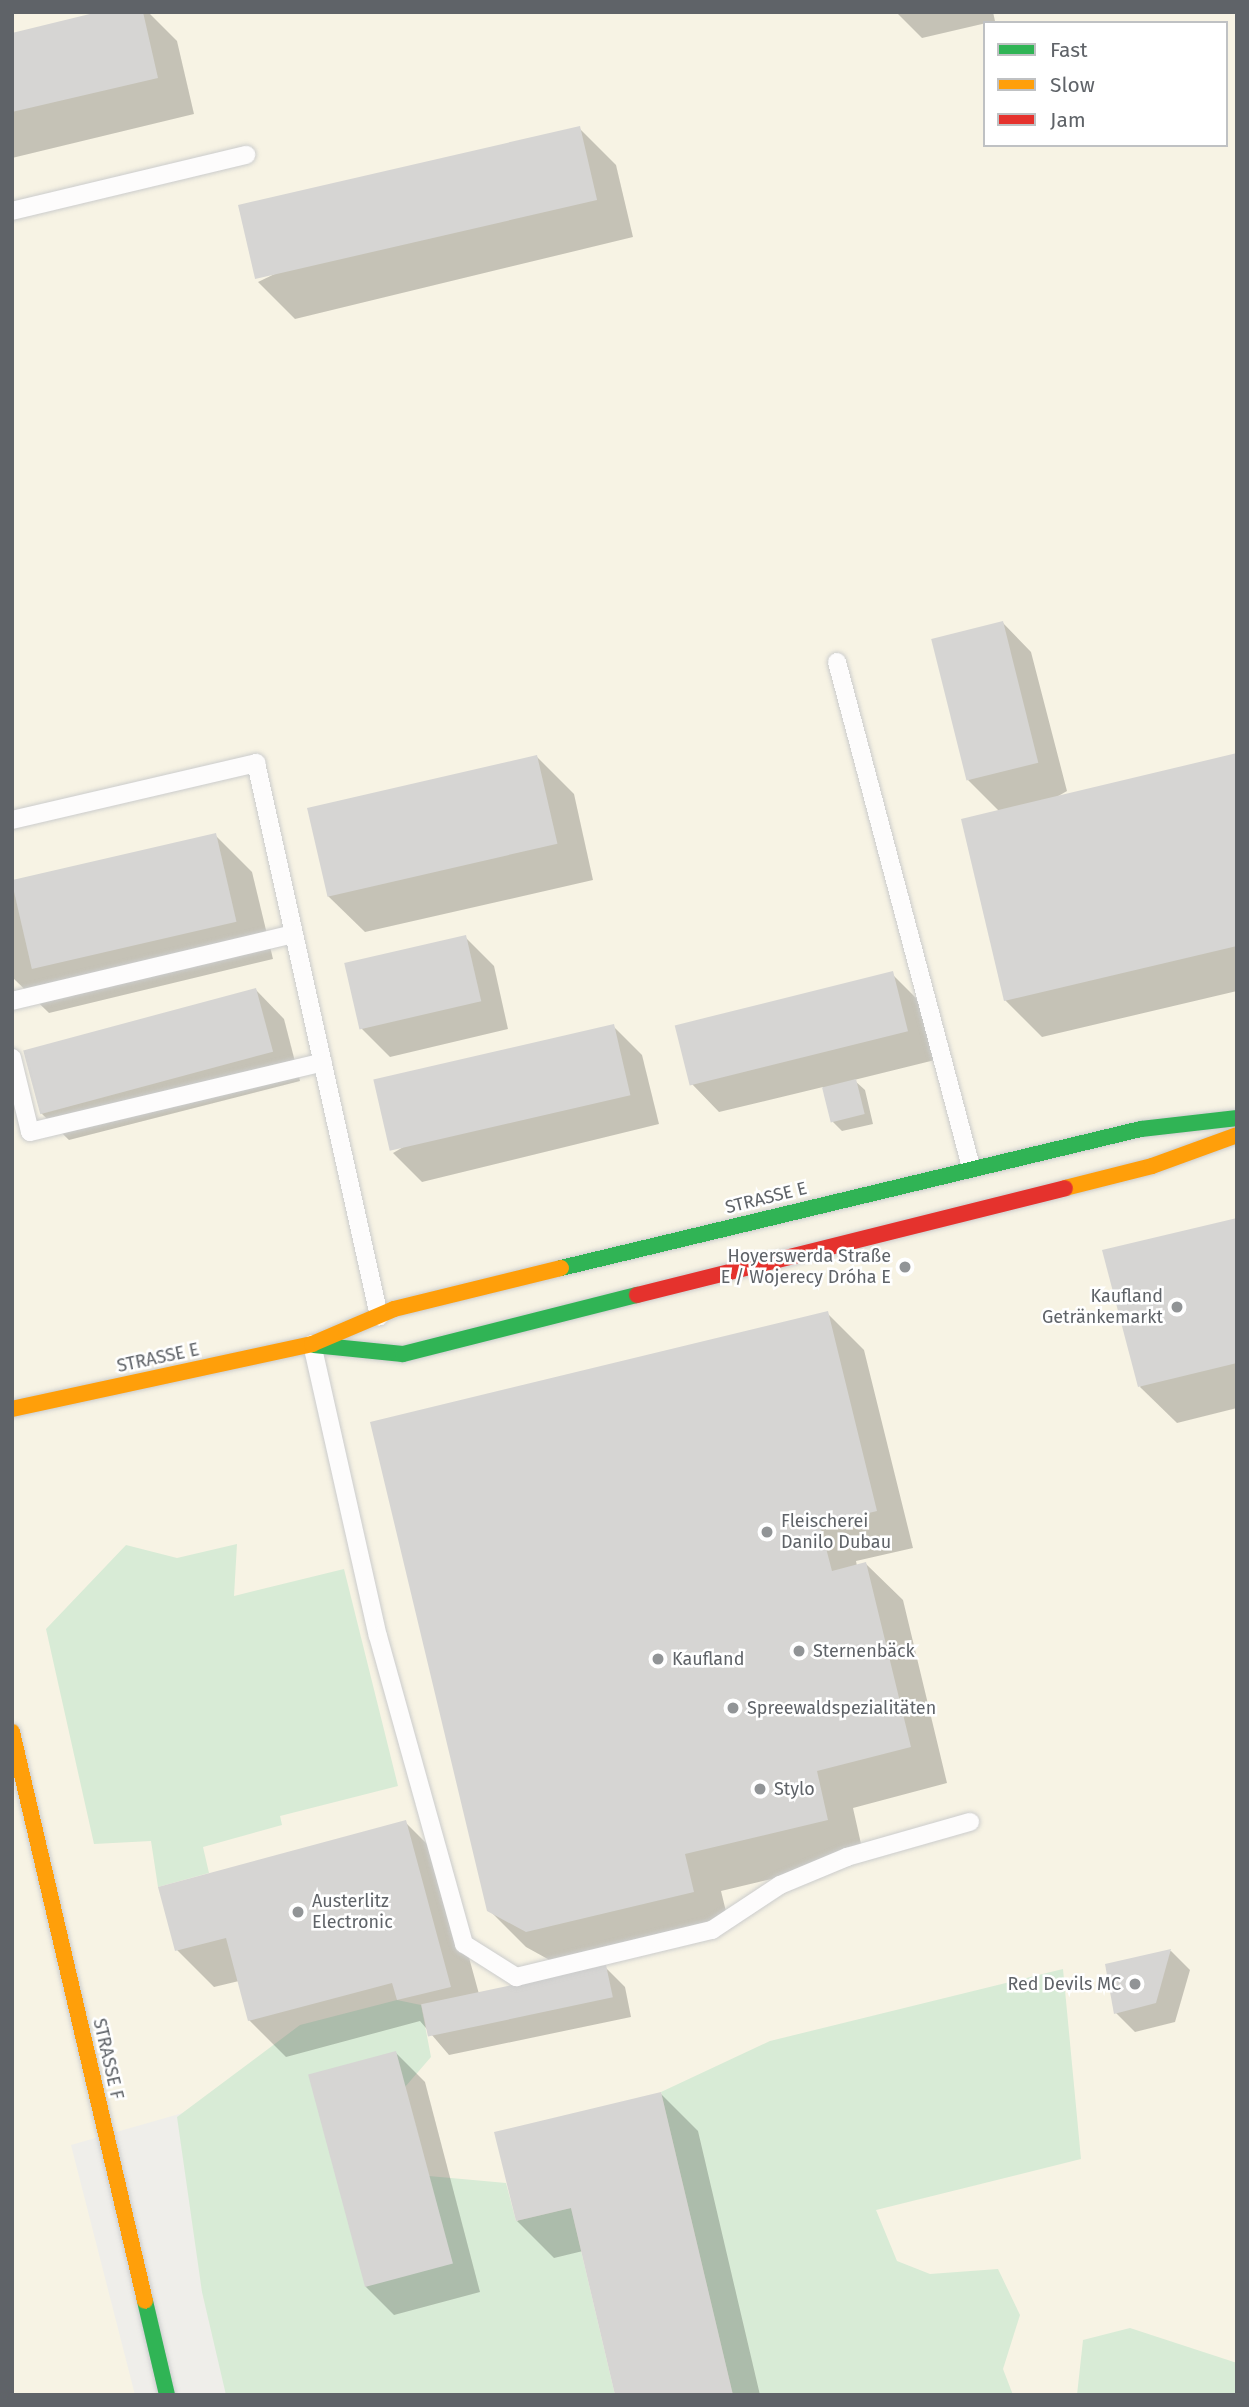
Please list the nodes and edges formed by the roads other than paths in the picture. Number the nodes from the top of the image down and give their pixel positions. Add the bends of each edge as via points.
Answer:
1 (246, 155) dead end
2 (12, 211) edge
3 (837, 662) dead end
4 (12, 820) edge
5 (293, 933) junction
6 (12, 1001) edge
7 (12, 1058) edge
8 (323, 1062) junction
9 (1237, 1118) edge
10 (1237, 1135) edge
11 (971, 1167) junction
12 (379, 1315) junction
13 (312, 1345) junction
14 (12, 1409) edge
15 (12, 1732) edge
16 (970, 1822) dead end
17 (167, 2395) edge

1 - 2 lane
3 - 11 lane
4 - 5 lane via 256,763
5 - 6 lane
5 - 8 lane
7 - 8 lane via 30,1132
8 - 12 lane
9 - 11 street, STRASSE E via 1141,1129
10 - 13 street, STRASSE E via 1152,1166 403,1354
11 - 12 street, STRASSE E
12 - 13 street, STRASSE E
13 - 14 street, STRASSE E
13 - 16 lane via 378,1636 464,1944 516,1977 712,1930 780,1885 847,1857
15 - 17 street, STRASSE F

